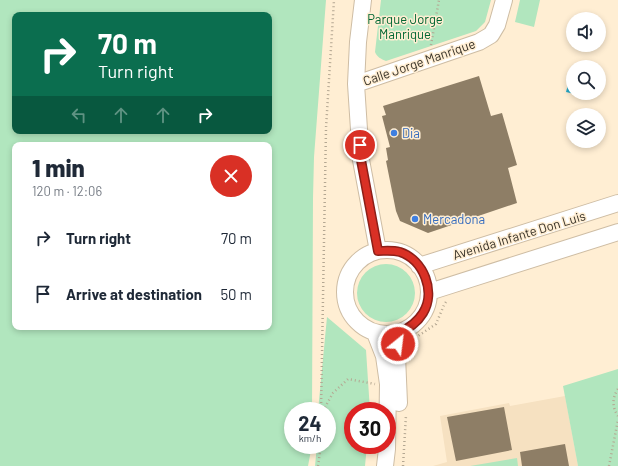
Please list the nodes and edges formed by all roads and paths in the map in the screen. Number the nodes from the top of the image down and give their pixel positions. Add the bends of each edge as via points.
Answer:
1 (334, 0) edge
2 (363, 0) edge
3 (439, 0) edge
4 (504, 0) edge
5 (428, 60) junction
6 (356, 84) junction
7 (618, 203) edge
8 (618, 232) edge
9 (378, 251) junction
10 (419, 266) junction
11 (429, 292) junction
12 (448, 300) dead end
13 (375, 333) junction
14 (404, 337) junction
15 (388, 384) junction
16 (618, 389) edge
17 (322, 402) edge
18 (328, 402) edge
19 (406, 412) dead end
20 (618, 416) edge
21 (618, 420) edge
22 (320, 454) edge
23 (318, 466) edge
24 (385, 466) edge
25 (395, 466) edge
26 (403, 466) edge
27 (609, 466) edge

1 - 17 path via 326,128
2 - 6 street
3 - 5 path
4 - 5 street, Calle Jorge Manrique via 497,25 491,35 479,42
5 - 6 street, Calle Jorge Manrique
6 - 9 street via 361,160
7 - 10 street, Avenida Infante Don Luis
8 - 11 street, Avenida Infante Don Luis
9 - 10 street via 390,250 401,253
9 - 13 street via 366,255 357,263 345,284 345,297 354,320
10 - 11 street via 426,278
11 - 14 street via 424,313
12 - 14 path via 436,324
13 - 14 street
13 - 15 street via 384,356
14 - 25 street via 397,356 399,383
15 - 18 path via 378,385 348,379
15 - 24 street
16 - 20 path via 613,401
19 - 26 path
21 - 27 path
22 - 23 path

